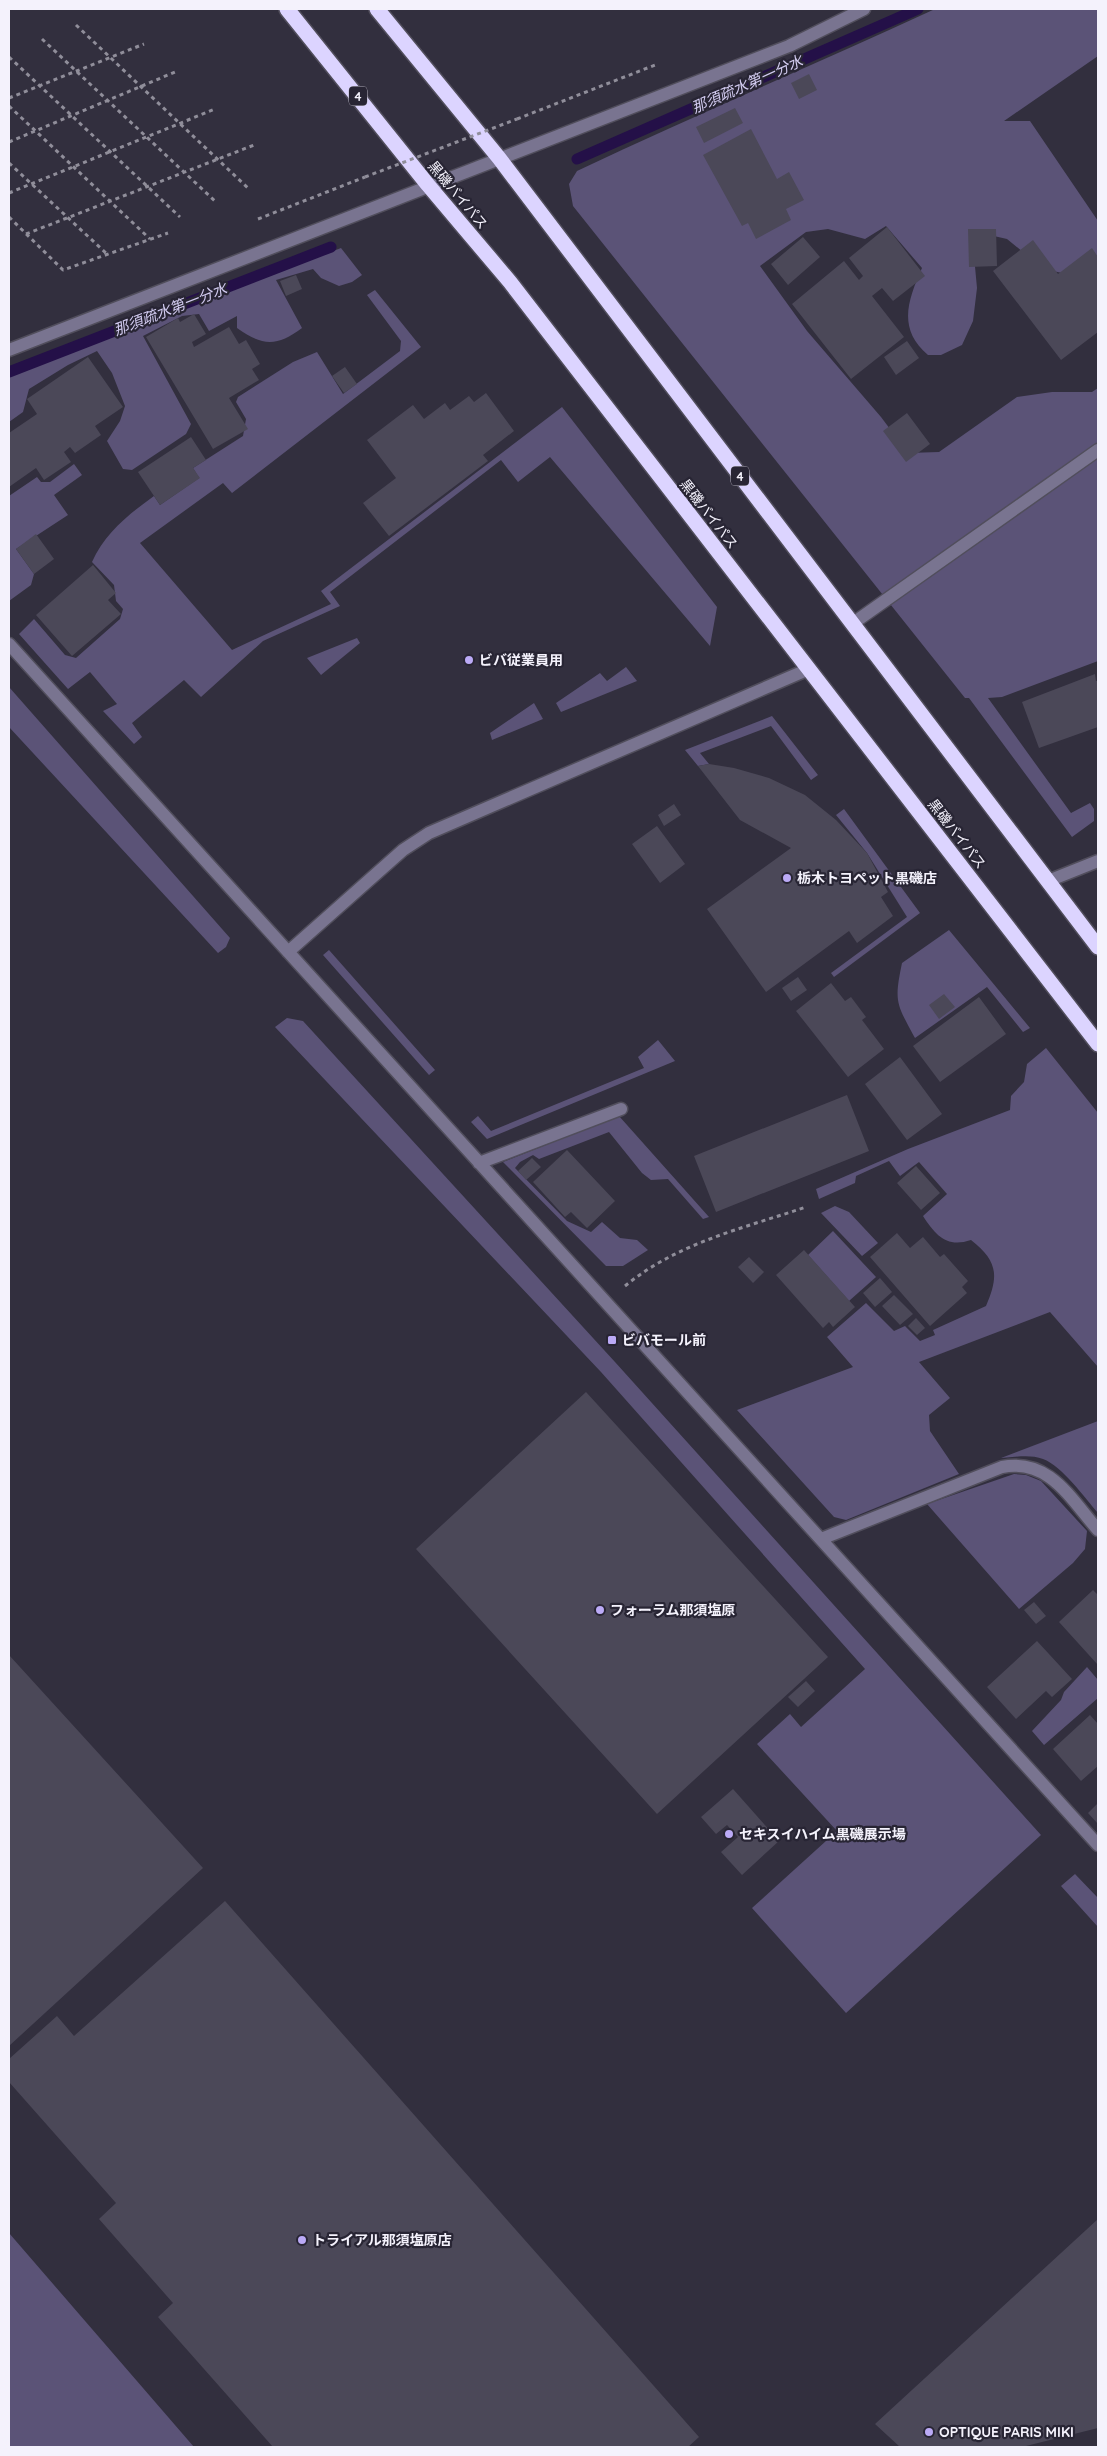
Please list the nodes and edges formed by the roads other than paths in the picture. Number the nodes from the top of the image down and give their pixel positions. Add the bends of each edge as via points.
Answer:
1 (287, 9) edge
2 (377, 9) edge
3 (864, 9) edge
4 (499, 158) junction
5 (428, 185) junction
6 (9, 350) edge
7 (1098, 450) edge
8 (852, 624) junction
9 (9, 644) edge
10 (809, 669) junction
11 (1098, 861) edge
12 (1048, 881) junction
13 (1098, 947) edge
14 (288, 952) junction
15 (1098, 1044) edge
16 (621, 1109) dead end
17 (479, 1163) junction
18 (1098, 1530) edge
19 (820, 1539) junction
20 (1098, 1845) edge

1 - 5 highway, 黒磯バイパス / 4
2 - 4 highway, 4
3 - 4 street via 789,46
4 - 5 street
4 - 8 highway, 4
5 - 6 street
5 - 10 highway, 黒磯バイパス / 4 via 510,282
7 - 8 street
8 - 12 highway, 4
9 - 14 street
10 - 14 street via 429,833 403,850
10 - 15 highway, 黒磯バイパス / 4
11 - 12 street
12 - 13 highway, 4
14 - 17 street
16 - 17 street
17 - 19 street
18 - 19 street via 1050,1476 1034,1467 1017,1464 1002,1467
19 - 20 street

